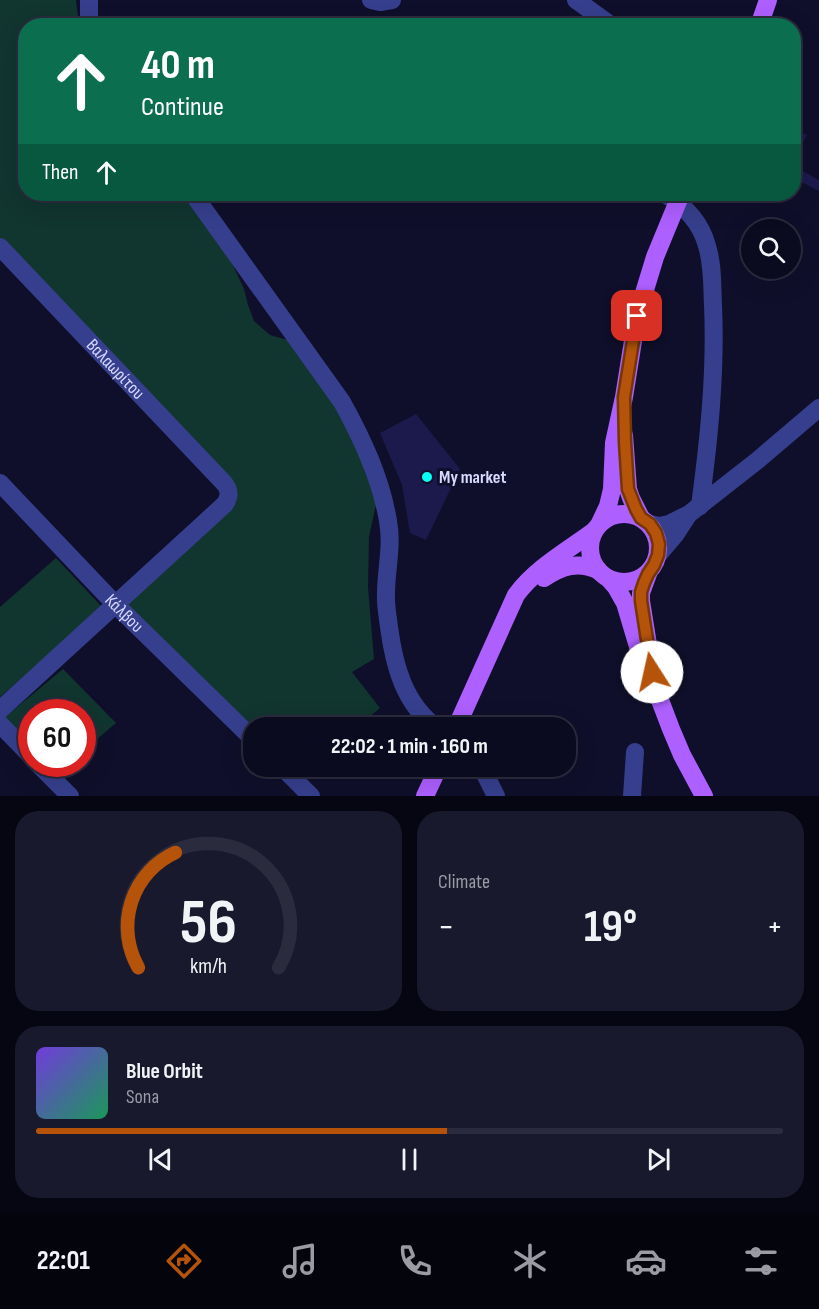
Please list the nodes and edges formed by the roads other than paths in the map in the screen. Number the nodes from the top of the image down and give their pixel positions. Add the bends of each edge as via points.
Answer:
1 (89, 0) edge
2 (371, 0) edge
3 (392, 0) edge
4 (576, 0) edge
5 (603, 0) edge
6 (768, 0) edge
7 (89, 18) edge
8 (601, 18) edge
9 (606, 18) edge
10 (762, 18) edge
11 (198, 201) edge
12 (673, 201) edge
13 (679, 201) edge
14 (0, 247) edge
15 (624, 397) junction
16 (819, 408) edge
17 (4, 494) edge
18 (695, 510) junction
19 (645, 521) junction
20 (597, 527) junction
21 (658, 555) junction
22 (604, 574) junction
23 (648, 574) junction
24 (115, 604) junction
25 (508, 612) junction
26 (655, 687) junction
27 (0, 710) edge
28 (425, 717) edge
29 (461, 717) edge
30 (0, 724) edge
31 (243, 729) edge
32 (18, 743) edge
33 (635, 752) dead end
34 (51, 777) edge
35 (292, 777) edge
36 (434, 777) edge
37 (486, 777) edge
38 (70, 796) edge
39 (311, 796) edge
40 (425, 796) edge
41 (496, 796) edge
42 (632, 796) edge
43 (704, 796) edge

1 - 7 street
2 - 3 street
4 - 8 street
5 - 9 street
6 - 10 main road
11 - 28 street via 342,402 374,468 388,523 386,599 392,648 410,699
12 - 15 main road via 637,316
13 - 18 street via 702,232 712,272 714,375 705,468
14 - 24 street, Βαλαωρίτου via 228,488 225,504
15 - 19 main road via 628,489
15 - 20 main road via 614,443 612,489
16 - 18 street
17 - 24 street, Κάλβου
18 - 19 street via 669,524 659,526
18 - 21 street
19 - 20 main road via 619,513
19 - 21 main road via 656,533
20 - 22 main road via 590,552
20 - 25 main road via 526,582
21 - 23 main road
22 - 23 main road via 619,582
22 - 25 main road via 585,565 562,568 532,587
22 - 26 main road via 622,595 642,660
23 - 26 main road via 641,601
24 - 27 street
24 - 31 street, Κάλβου
25 - 29 main road
26 - 43 main road
30 - 32 street
33 - 42 street
34 - 38 street
35 - 39 street
36 - 40 main road
37 - 41 street

